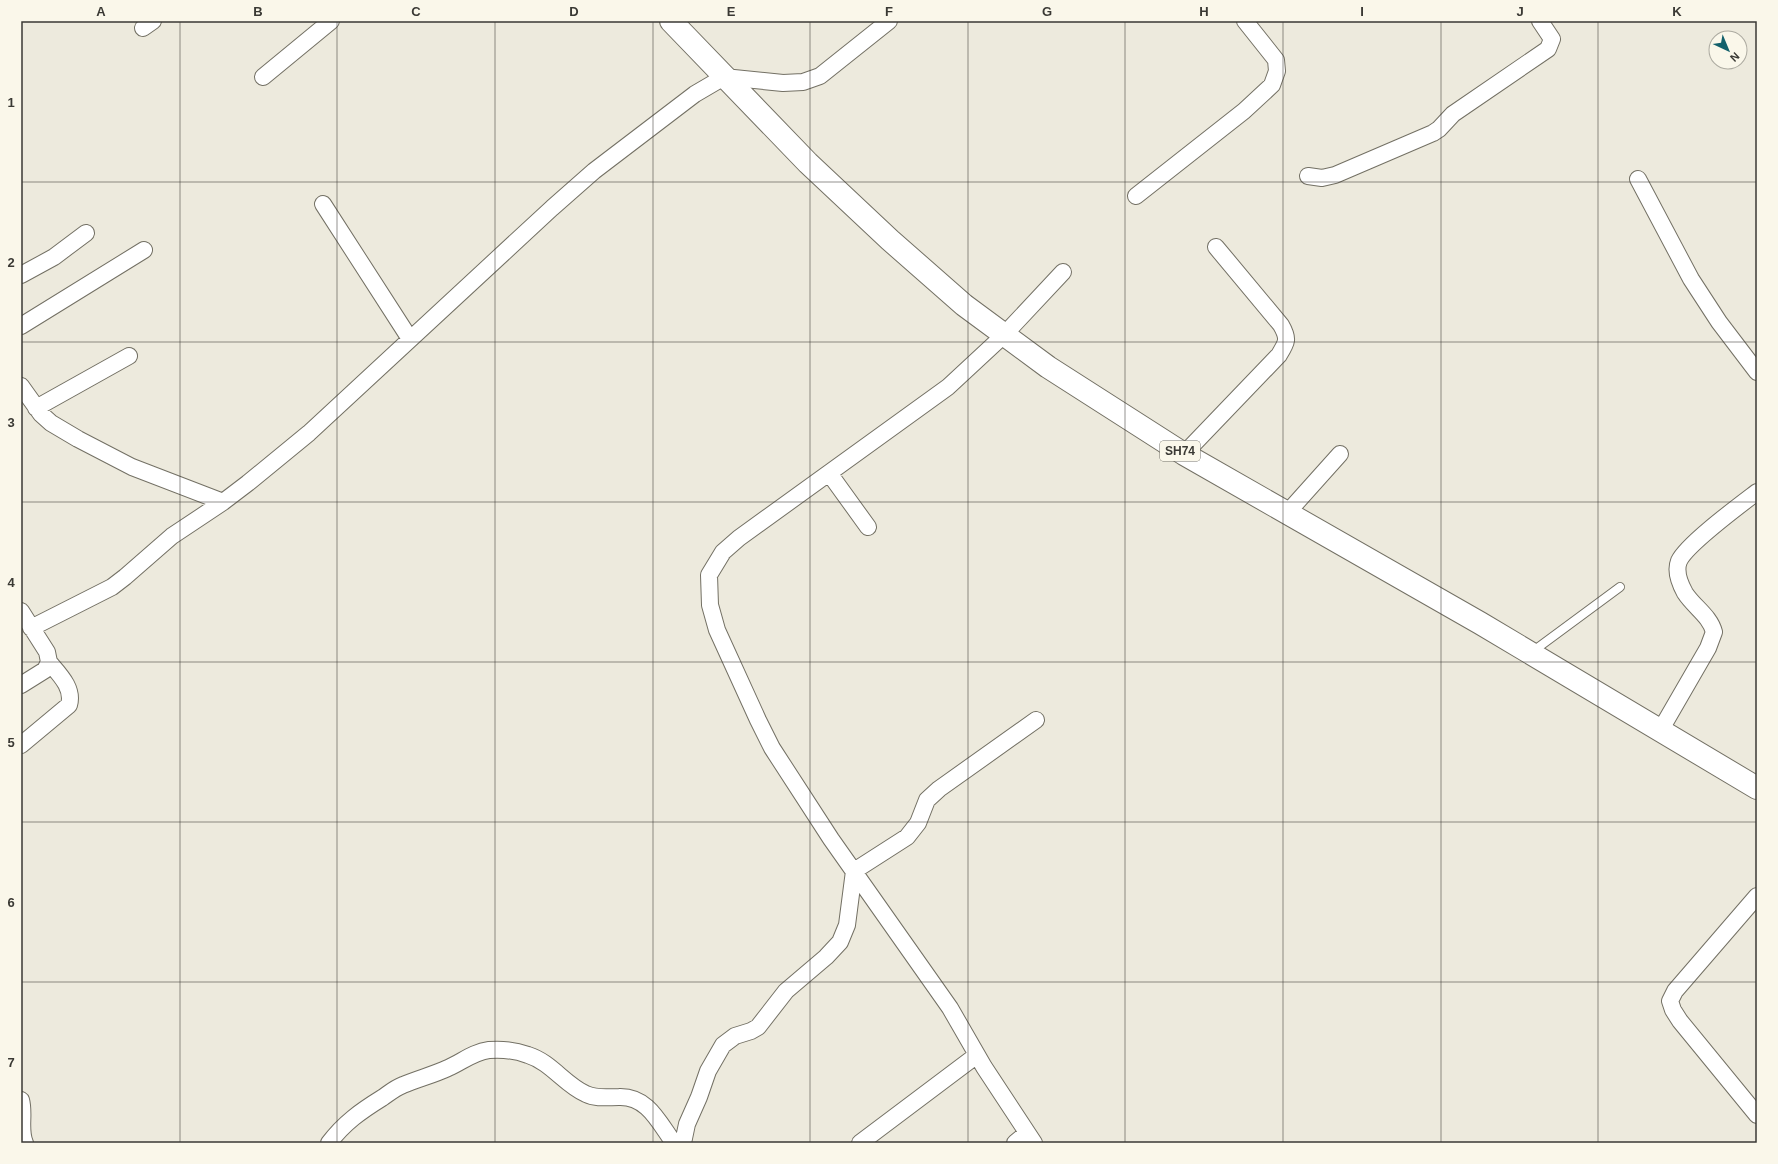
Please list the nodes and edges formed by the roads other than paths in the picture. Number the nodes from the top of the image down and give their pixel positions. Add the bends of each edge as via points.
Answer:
1 (331, 21) edge
2 (671, 21) edge
3 (889, 21) edge
4 (1245, 21) edge
5 (1540, 21) edge
6 (263, 77) dead end
7 (724, 77) junction
8 (1308, 176) dead end
9 (1638, 178) dead end
10 (1136, 196) dead end
11 (323, 204) dead end
12 (86, 233) dead end
13 (1216, 247) dead end
14 (144, 250) dead end
15 (1063, 272) dead end
16 (21, 275) edge
17 (21, 326) edge
18 (1004, 335) junction
19 (410, 339) junction
20 (129, 356) dead end
21 (1757, 372) edge
22 (21, 386) edge
23 (36, 408) junction
24 (1184, 454) junction
25 (1340, 454) dead end
26 (829, 473) junction
27 (1757, 492) edge
28 (223, 502) junction
29 (1288, 512) junction
30 (868, 527) dead end
31 (1620, 587) dead end
32 (24, 617) edge
33 (1530, 653) junction
34 (49, 662) junction
35 (21, 685) edge
36 (1036, 720) dead end
37 (1660, 731) junction
38 (21, 745) edge
39 (1757, 788) edge
40 (854, 871) junction
41 (1757, 896) edge
42 (977, 1055) junction
43 (21, 1100) edge
44 (1757, 1115) edge
45 (1025, 1140) edge
46 (26, 1143) edge
47 (330, 1143) edge
48 (674, 1143) edge
49 (683, 1143) edge
50 (860, 1143) edge

1 - 6 street
2 - 7 highway, SH74
3 - 7 street via 820,76 803,82 783,83
4 - 10 street via 1276,60 1277,71 1272,85 1244,111
5 - 8 street via 1552,39 1548,49 1453,114 1439,129 1335,175 1322,178
7 - 18 highway, SH74 via 808,163 890,240 941,286
7 - 19 street via 695,94 594,171
9 - 21 street via 1692,279 1719,322
11 - 19 street
12 - 16 street via 54,258
13 - 24 street via 1281,324 1287,343 1279,355
14 - 17 street
15 - 18 street
18 - 24 highway, SH74 via 1092,396
18 - 26 street via 948,387
19 - 28 street via 309,433
20 - 23 street
22 - 23 street
23 - 28 street via 51,423 132,467
24 - 29 highway, SH74
25 - 29 street
26 - 30 street
26 - 40 street via 738,538 723,552 709,575 710,605 717,630 772,748
27 - 37 street via 1695,542 1679,561 1677,568 1681,584 1686,594 1708,618 1714,632 1708,648
28 - 32 street via 172,536 112,587
29 - 33 highway, SH74
31 - 33 lane
32 - 34 street via 47,652
33 - 37 highway, SH74
34 - 35 street via 44,670
34 - 38 street via 69,689 69,705
36 - 40 street via 938,789 927,800 918,823 907,837
37 - 39 highway, SH74
40 - 42 street via 950,1008
40 - 49 street via 847,925 840,942 786,991 758,1027 751,1032 735,1036 723,1045 708,1071 687,1124
41 - 44 street via 1675,990 1670,1001 1680,1021
42 - 45 street
42 - 50 street
43 - 46 street via 23,1138
47 - 48 street via 342,1126 356,1114 402,1085 436,1074 470,1055 489,1050 515,1051 530,1055 586,1094 602,1098 633,1098 644,1104 658,1119

